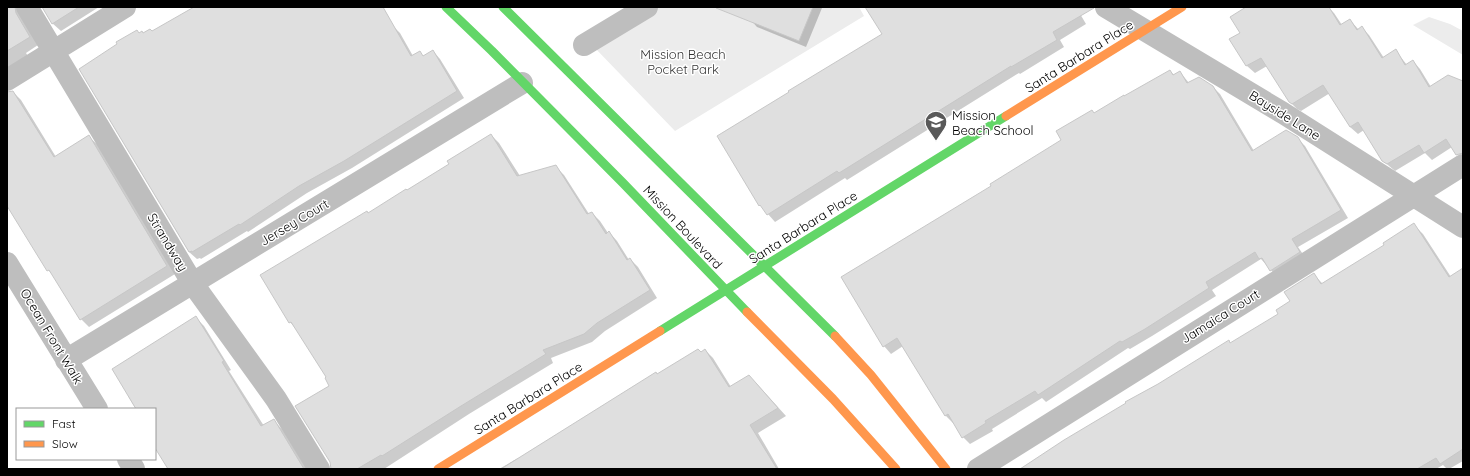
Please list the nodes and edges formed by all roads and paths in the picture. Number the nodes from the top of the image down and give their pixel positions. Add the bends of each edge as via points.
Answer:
1 (27, 7) edge
2 (125, 7) edge
3 (446, 7) edge
4 (503, 7) edge
5 (647, 7) edge
6 (1106, 7) edge
7 (1182, 7) edge
8 (1145, 30) junction
9 (584, 45) dead end
10 (53, 53) junction
11 (7, 80) edge
12 (522, 83) junction
13 (1463, 164) edge
14 (1413, 195) junction
15 (1463, 226) edge
16 (7, 262) edge
17 (764, 266) junction
18 (193, 284) junction
19 (725, 290) junction
20 (66, 360) junction
21 (96, 408) edge
22 (129, 460) edge
23 (134, 469) edge
24 (319, 469) edge
25 (438, 469) edge
26 (896, 469) edge
27 (946, 469) edge
28 (978, 469) edge

1 - 10 street, Strandway
2 - 10 street
3 - 12 main road, Mission Boulevard
4 - 17 main road
5 - 9 street
6 - 8 street, Bayside Lane
7 - 8 main road, Santa Barbara Place
8 - 14 street, Bayside Lane
8 - 17 main road, Santa Barbara Place
10 - 11 street
10 - 18 street, Strandway
12 - 18 street, Jersey Court
12 - 19 main road, Mission Boulevard via 623,183
13 - 14 street, Jamaica Court
14 - 15 street, Bayside Lane
14 - 28 street, Jamaica Court
16 - 20 street, Ocean Front Walk
17 - 19 main road, Santa Barbara Place
17 - 27 main road via 871,375
18 - 20 street, Jersey Court
18 - 24 street, Strandway via 276,399
19 - 25 main road, Santa Barbara Place
19 - 26 main road, Mission Boulevard via 833,399
20 - 21 street, Ocean Front Walk
22 - 23 street

